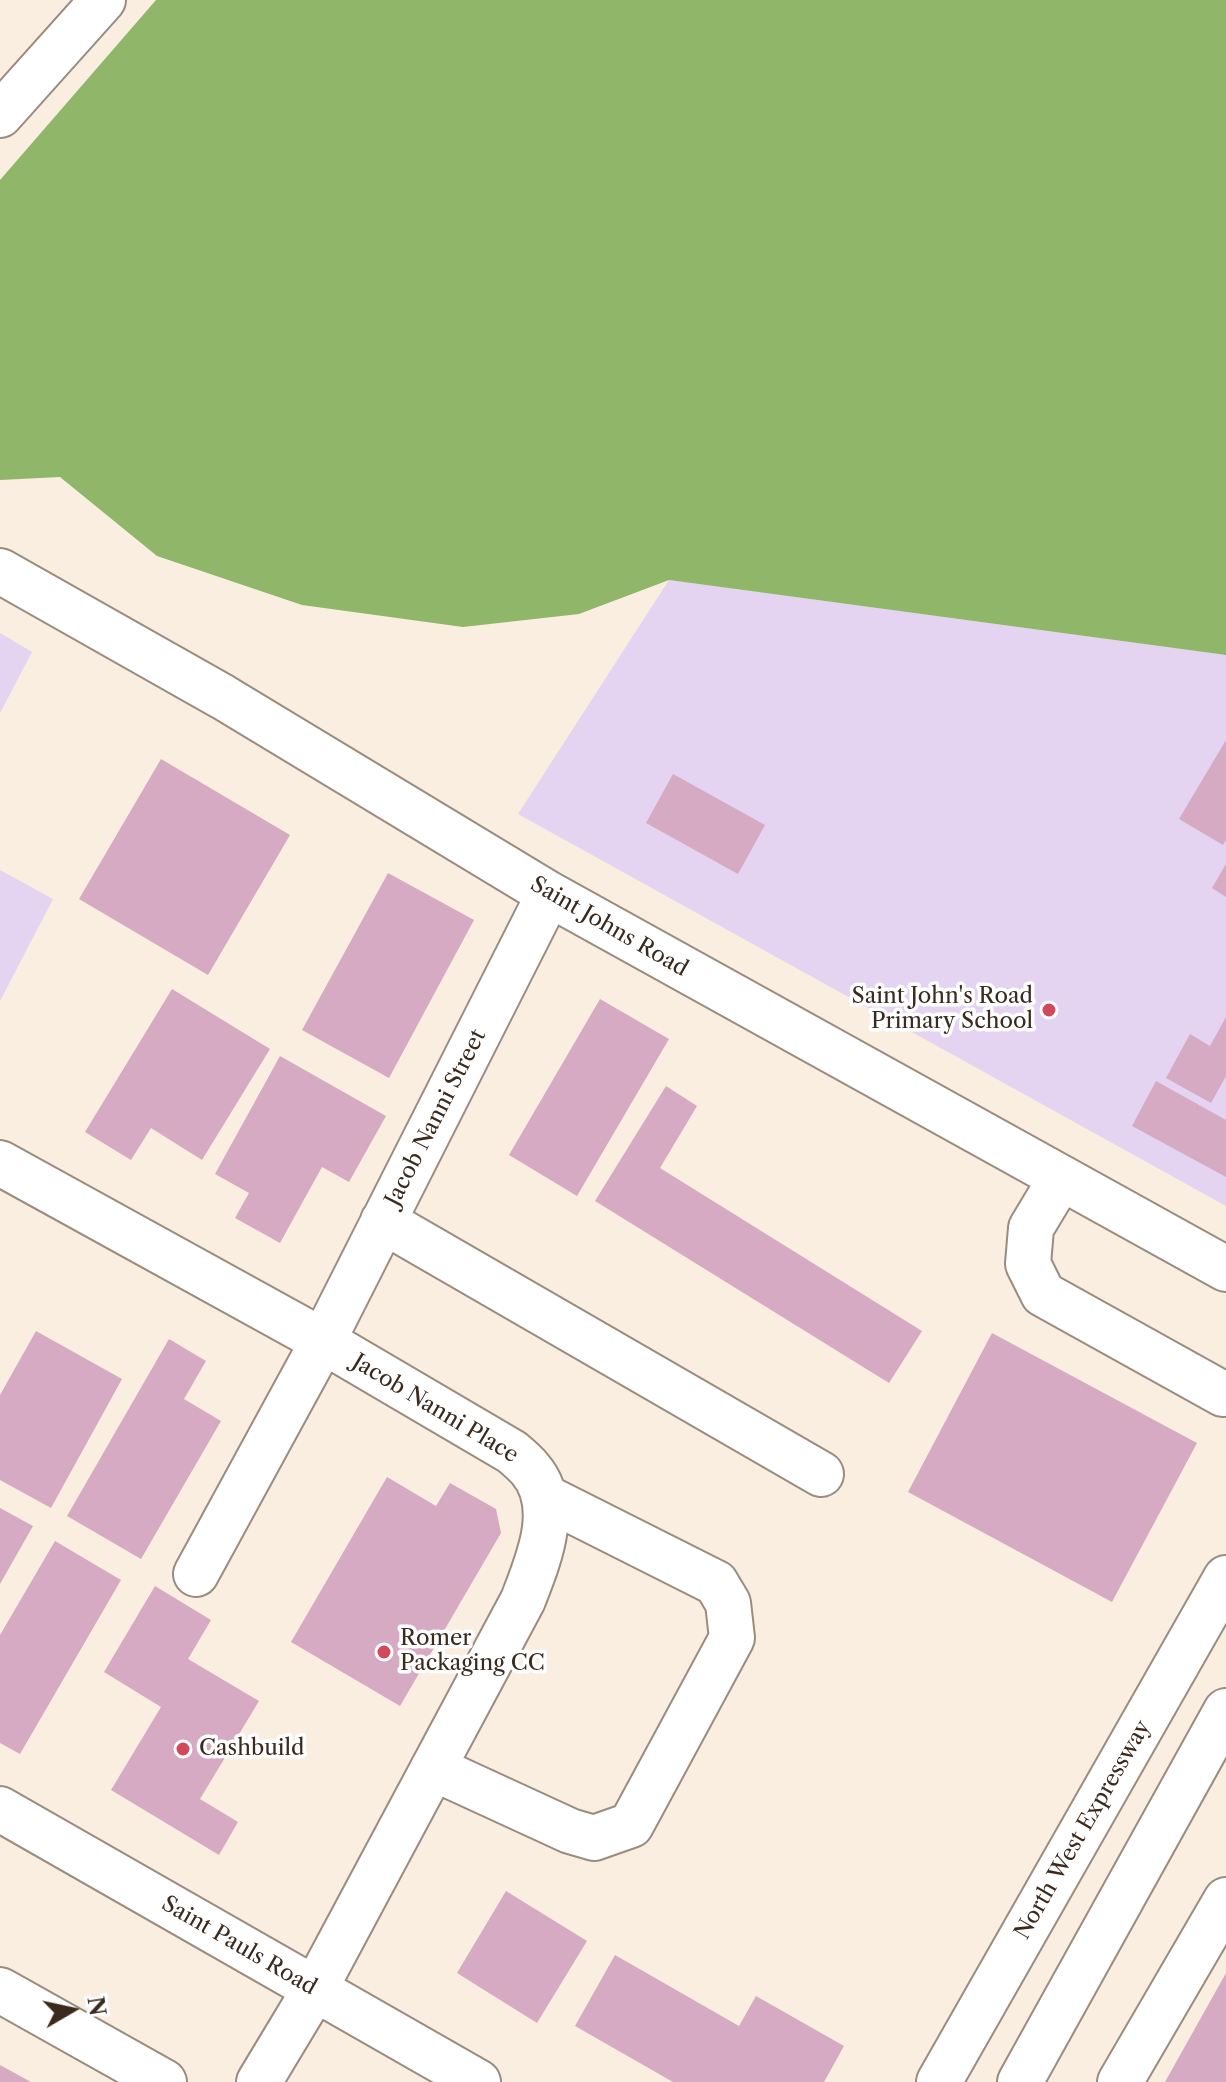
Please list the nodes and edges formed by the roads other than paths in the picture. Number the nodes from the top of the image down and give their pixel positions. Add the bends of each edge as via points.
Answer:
1 (103, 0) edge
2 (0, 115) edge
3 (0, 571) edge
4 (549, 894) junction
5 (0, 1163) edge
6 (1061, 1178) junction
7 (383, 1221) junction
8 (1226, 1269) edge
9 (323, 1341) junction
10 (1223, 1394) dead end
11 (821, 1474) dead end
12 (545, 1497) junction
13 (196, 1574) dead end
14 (1226, 1578) edge
15 (1226, 1711) edge
16 (433, 1768) junction
17 (0, 1809) edge
18 (1226, 1900) edge
19 (315, 1989) junction
20 (0, 1990) edge
21 (164, 2082) edge
22 (259, 2082) edge
23 (478, 2082) edge
24 (939, 2082) edge
25 (1020, 2082) edge
26 (1120, 2082) edge

1 - 2 street
3 - 4 street, Saint Johns Road via 223,697
4 - 6 street, Saint Johns Road
4 - 7 street, Jacob Nanni Street
5 - 9 street, Jacob Nanni Place
6 - 8 street, Saint Johns Road
6 - 10 street via 1031,1228 1028,1264 1043,1294
7 - 9 street, Jacob Nanni Street
7 - 11 street
9 - 12 street, Jacob Nanni Place via 512,1452 532,1470
9 - 13 street, Jacob Nanni Street
12 - 16 street via 539,1558 523,1600
12 - 16 street via 716,1583 728,1603 732,1638 631,1825 594,1838
14 - 24 street, North West Expressway
15 - 25 street
16 - 19 street
17 - 19 street, Saint Pauls Road
18 - 26 street
19 - 22 street
19 - 23 street, Saint Pauls Road
20 - 21 street

